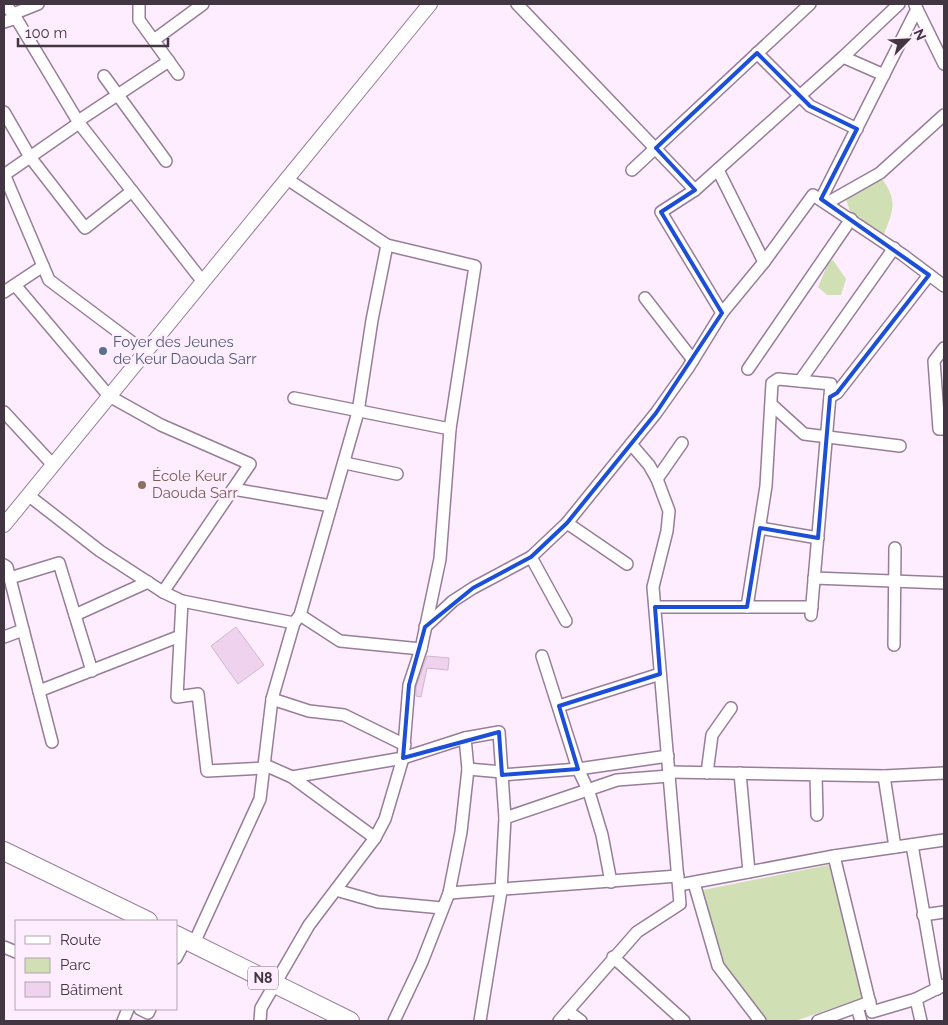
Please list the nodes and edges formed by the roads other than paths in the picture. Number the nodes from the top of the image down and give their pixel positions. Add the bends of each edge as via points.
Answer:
1 (5, 4) edge
2 (38, 4) edge
3 (139, 4) edge
4 (203, 4) edge
5 (430, 4) edge
6 (518, 4) edge
7 (810, 4) edge
8 (898, 4) edge
9 (915, 6) edge
10 (15, 16) junction
11 (4, 22) edge
12 (154, 40) junction
13 (940, 44) edge
14 (757, 53) junction
15 (843, 57) junction
16 (169, 61) junction
17 (944, 64) edge
18 (178, 74) dead end
19 (884, 75) junction
20 (104, 76) dead end
21 (118, 95) junction
22 (800, 96) junction
23 (4, 112) edge
24 (944, 115) edge
25 (78, 122) junction
26 (857, 129) junction
27 (656, 148) junction
28 (30, 157) junction
29 (166, 161) dead end
30 (632, 170) dead end
31 (718, 170) junction
32 (4, 174) edge
33 (287, 179) junction
34 (696, 190) junction
35 (132, 192) junction
36 (824, 201) junction
37 (851, 219) junction
38 (387, 245) junction
39 (894, 248) junction
40 (764, 262) junction
41 (43, 266) junction
42 (929, 275) junction
43 (203, 282) junction
44 (15, 284) junction
45 (944, 286) edge
46 (4, 292) edge
47 (645, 298) dead end
48 (722, 314) junction
49 (944, 348) edge
50 (145, 352) junction
51 (939, 359) edge
52 (693, 360) junction
53 (748, 369) dead end
54 (800, 381) junction
55 (110, 396) junction
56 (830, 397) junction
57 (294, 398) dead end
58 (772, 405) junction
59 (4, 412) edge
60 (358, 412) junction
61 (8, 424) edge
62 (450, 429) junction
63 (944, 429) edge
64 (826, 437) junction
65 (631, 444) junction
66 (682, 444) dead end
67 (900, 446) dead end
68 (345, 462) junction
69 (53, 465) junction
70 (397, 474) dead end
71 (657, 479) junction
72 (233, 489) junction
73 (28, 495) junction
74 (331, 506) junction
75 (567, 523) junction
76 (4, 525) edge
77 (760, 528) junction
78 (818, 538) junction
79 (894, 548) dead end
80 (532, 557) junction
81 (627, 564) dead end
82 (4, 565) edge
83 (10, 578) junction
84 (814, 578) junction
85 (894, 581) junction
86 (148, 582) junction
87 (944, 582) edge
88 (163, 592) junction
89 (182, 601) junction
90 (654, 607) junction
91 (747, 607) junction
92 (75, 614) junction
93 (297, 619) junction
94 (566, 621) dead end
95 (425, 627) junction
96 (23, 630) junction
97 (180, 636) junction
98 (4, 637) edge
99 (894, 645) dead end
100 (421, 648) junction
101 (542, 656) dead end
102 (92, 671) junction
103 (660, 674) junction
104 (39, 691) junction
105 (272, 699) junction
106 (559, 706) junction
107 (731, 708) dead end
108 (465, 738) junction
109 (52, 742) dead end
110 (405, 745) junction
111 (668, 756) junction
112 (403, 758) junction
113 (264, 767) junction
114 (468, 769) junction
115 (578, 769) junction
116 (706, 773) junction
117 (740, 773) junction
118 (944, 773) edge
119 (502, 774) junction
120 (669, 774) junction
121 (816, 775) junction
122 (884, 776) junction
123 (292, 777) junction
124 (589, 792) junction
125 (817, 815) dead end
126 (505, 818) junction
127 (375, 838) junction
128 (944, 840) edge
129 (912, 845) junction
130 (895, 847) junction
131 (4, 852) edge
132 (834, 856) junction
133 (749, 872) junction
134 (678, 881) junction
135 (611, 882) junction
136 (694, 882) junction
137 (336, 890) junction
138 (501, 891) junction
139 (449, 893) junction
140 (442, 908) junction
141 (944, 912) edge
142 (923, 915) junction
143 (146, 920) edge
144 (185, 939) edge
145 (178, 954) edge
146 (614, 957) junction
147 (275, 984) junction
148 (941, 987) edge
149 (916, 999) junction
150 (870, 1002) junction
151 (857, 1007) junction
152 (568, 1012) junction
153 (260, 1021) edge
154 (350, 1021) edge
155 (394, 1021) edge
156 (480, 1021) edge
157 (559, 1021) edge
158 (581, 1021) edge
159 (684, 1021) edge
160 (760, 1021) edge
161 (818, 1021) edge
162 (861, 1021) edge
163 (921, 1021) edge

1 - 10 street
2 - 10 street
3 - 12 street via 139,20
4 - 12 street
5 - 33 street
6 - 27 street
7 - 14 street
8 - 15 street
9 - 13 street
9 - 19 street
10 - 11 street
10 - 25 street
12 - 16 street
13 - 17 street
14 - 22 street
14 - 27 street
15 - 19 street
15 - 22 street
16 - 18 street
16 - 21 street
19 - 26 street
20 - 21 street
21 - 25 street
21 - 29 street
22 - 26 street via 810,106
22 - 31 street
23 - 28 street
24 - 36 street via 880,173
25 - 28 street
25 - 35 street
26 - 36 street
27 - 30 street
27 - 34 street
28 - 32 street
28 - 35 street via 85,228
31 - 34 street
31 - 40 street
32 - 41 street
33 - 38 street
33 - 43 street
34 - 48 street via 661,212
35 - 43 street
36 - 37 street
36 - 40 street via 813,195
37 - 39 street
37 - 53 street
38 - 60 street
38 - 62 street via 475,266
39 - 42 street
39 - 54 street
40 - 48 street
41 - 44 street
41 - 50 street via 49,280
42 - 45 street
42 - 56 street via 838,393
43 - 50 street
44 - 46 street
44 - 55 street
47 - 52 street
48 - 52 street
49 - 51 street
50 - 55 street
51 - 63 street via 939,429
52 - 65 street
54 - 56 street via 831,384
54 - 58 street via 774,380
55 - 69 street
55 - 72 street via 161,425 250,464
56 - 64 street
57 - 60 street
58 - 64 street via 801,434
58 - 77 street
59 - 61 street
60 - 62 street
60 - 68 street
61 - 69 street
62 - 95 street via 440,559
64 - 67 street
64 - 78 street
65 - 71 street
65 - 75 street
66 - 71 street
68 - 70 street
68 - 74 street
69 - 73 street
71 - 90 street via 669,512 653,587
72 - 74 street
72 - 88 street
73 - 76 street
73 - 86 street via 100,551
74 - 93 street
75 - 80 street
75 - 81 street
77 - 78 street
77 - 91 street
78 - 84 street
79 - 85 street
80 - 94 street
80 - 95 street via 453,601
82 - 83 street
83 - 92 street via 58,563
83 - 96 street
84 - 85 street
84 - 91 street via 812,611
85 - 87 street
85 - 99 street
86 - 88 street
86 - 92 street
88 - 89 street
89 - 93 street
89 - 97 street
90 - 91 street
90 - 103 street
92 - 102 street
93 - 100 street via 340,641
93 - 105 street
95 - 100 street
96 - 98 street
96 - 104 street
97 - 102 street
97 - 113 street via 177,697 198,694 207,771
100 - 110 street via 409,685
101 - 106 street
102 - 104 street
103 - 106 street
103 - 111 street
104 - 109 street
105 - 110 street via 308,711 344,715
105 - 113 street
106 - 115 street
107 - 116 street via 712,735
108 - 112 street
108 - 114 street
108 - 119 street via 499,732
110 - 112 street
111 - 115 street
111 - 120 street
112 - 123 street
112 - 127 street via 385,820
113 - 123 street
113 - 144 street via 260,799
114 - 119 street
114 - 139 street via 461,832
115 - 119 street
115 - 124 street
116 - 117 street
116 - 120 street
117 - 121 street
117 - 133 street
118 - 122 street
119 - 126 street
120 - 124 street via 618,780
120 - 134 street
121 - 122 street
121 - 125 street
122 - 130 street
123 - 127 street
124 - 126 street
124 - 135 street
126 - 138 street
127 - 137 street
128 - 129 street
129 - 130 street
129 - 142 street
130 - 132 street
131 - 143 main road
132 - 133 street
132 - 150 street
133 - 136 street
134 - 135 street
134 - 136 street
134 - 146 street via 680,904 637,932
135 - 138 street
136 - 160 street via 718,966
137 - 140 street via 378,902
137 - 147 street via 309,925
138 - 139 street
138 - 156 street
139 - 140 street
140 - 155 street via 422,962
141 - 142 street
142 - 148 street
144 - 145 street
144 - 147 main road, N8
146 - 152 street
146 - 159 street
147 - 153 street via 261,1008
147 - 154 main road, N8
148 - 149 street
149 - 150 street via 872,1012
149 - 163 street
150 - 151 street
151 - 161 street
151 - 162 street
152 - 157 street
152 - 158 street

